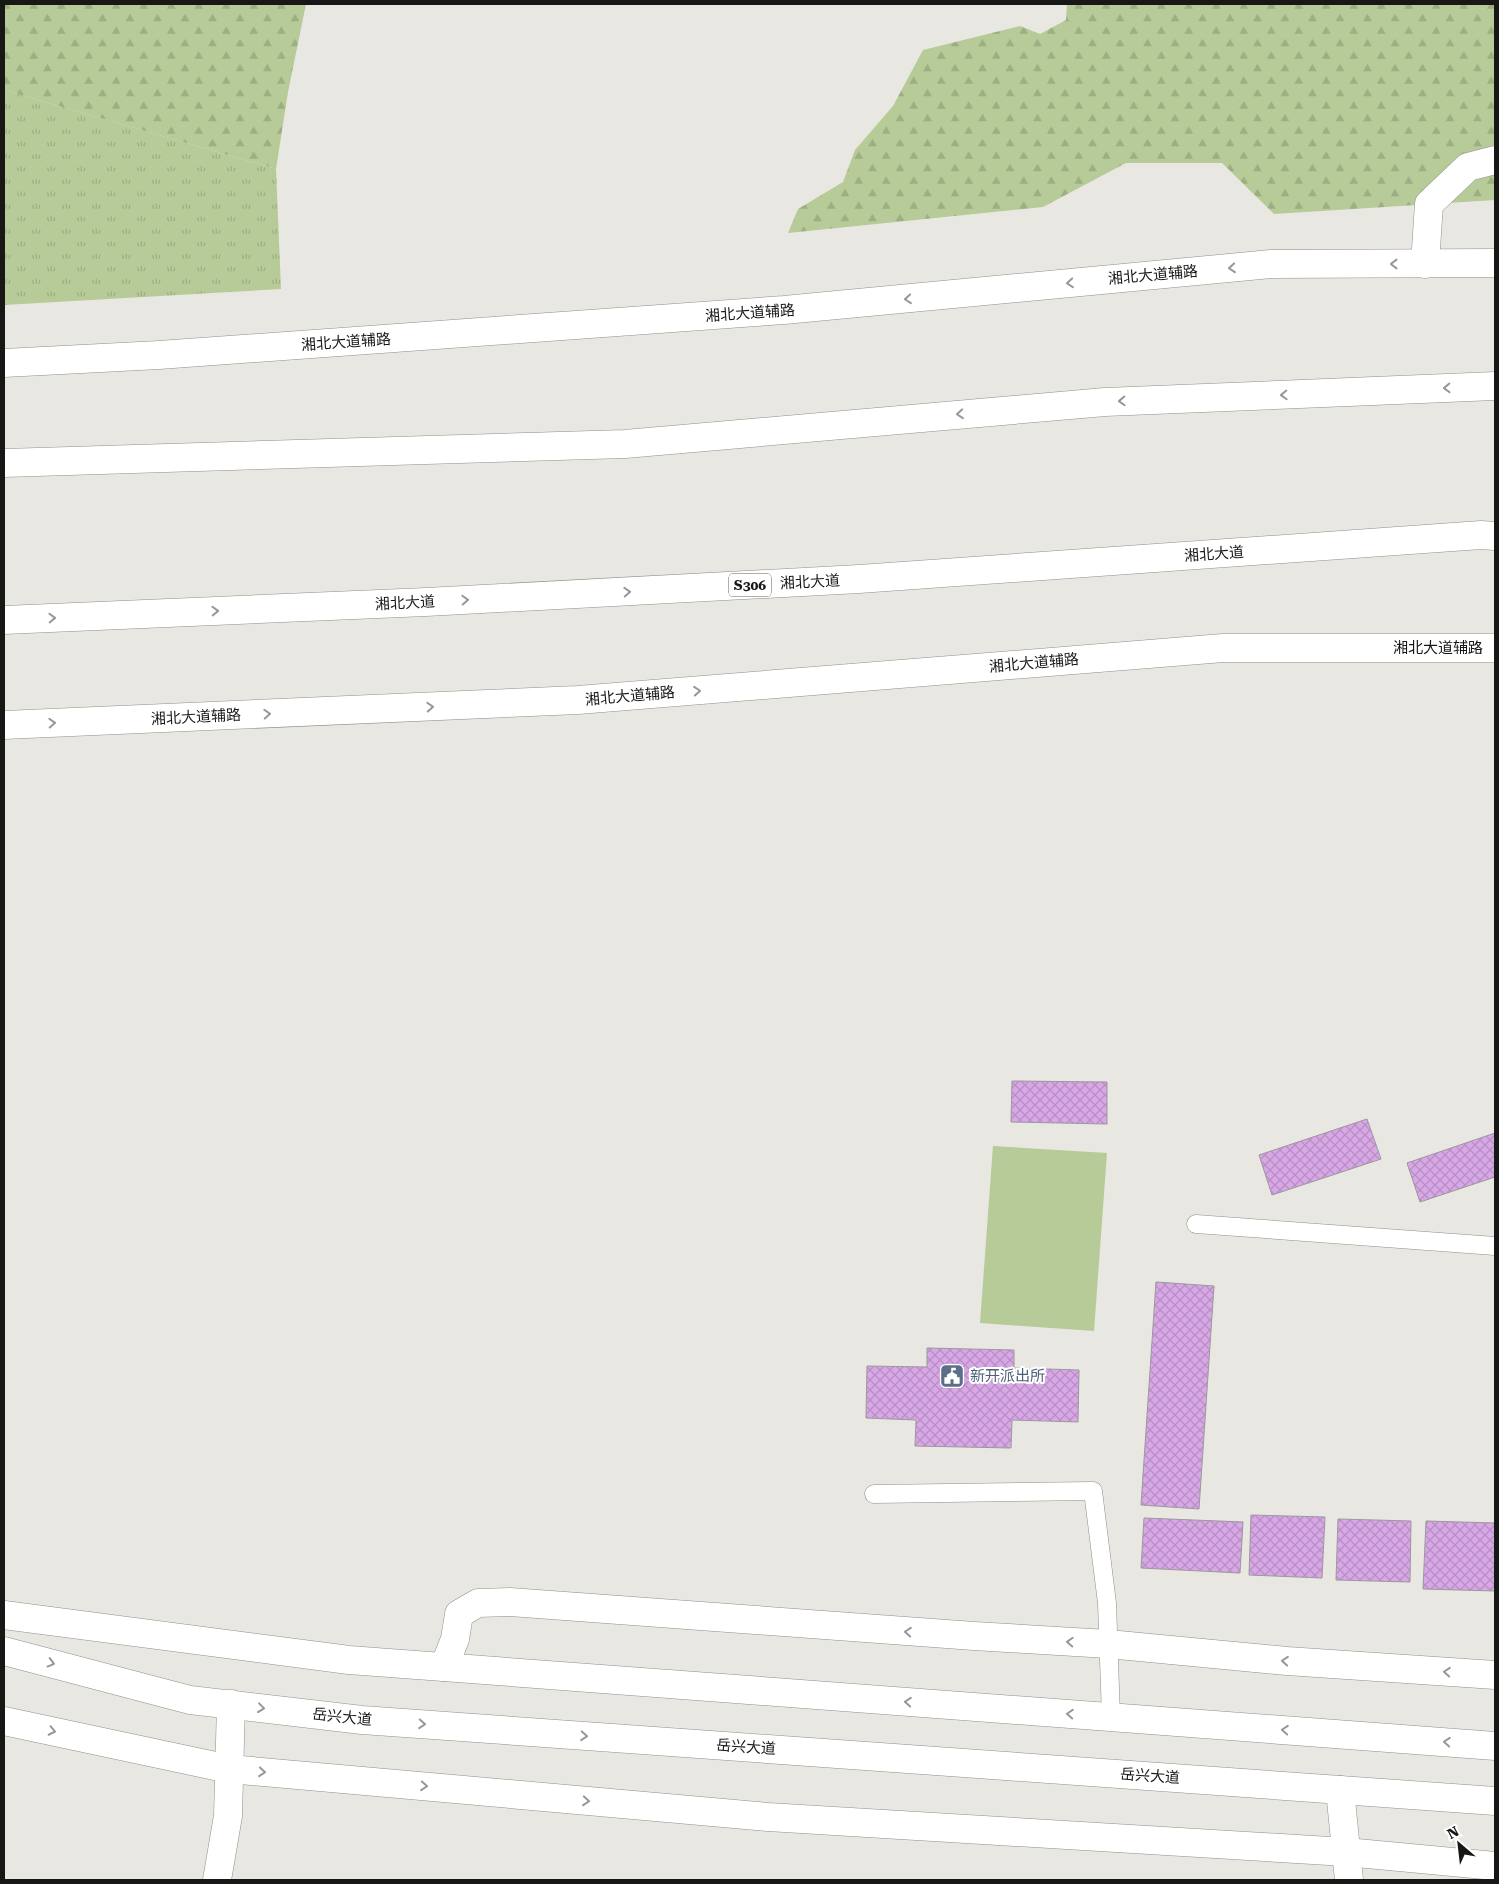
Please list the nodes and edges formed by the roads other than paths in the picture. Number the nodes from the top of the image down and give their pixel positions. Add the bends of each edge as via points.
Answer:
1 (1495, 160) edge
2 (1495, 263) edge
3 (1425, 264) junction
4 (4, 363) edge
5 (1495, 386) edge
6 (4, 463) edge
7 (1495, 536) edge
8 (4, 620) edge
9 (1495, 648) edge
10 (4, 725) edge
11 (1196, 1224) dead end
12 (1495, 1246) edge
13 (874, 1494) dead end
14 (4, 1615) edge
15 (1108, 1644) junction
16 (4, 1651) edge
17 (444, 1667) junction
18 (1495, 1675) edge
19 (231, 1704) junction
20 (1111, 1717) junction
21 (4, 1721) edge
22 (1495, 1746) edge
23 (229, 1769) junction
24 (1340, 1790) junction
25 (1495, 1801) edge
26 (1346, 1852) junction
27 (1495, 1866) edge
28 (217, 1880) edge
29 (1349, 1880) edge

1 - 3 main road via 1468,167 1429,204
2 - 3 main road, 湘北大道辅路
3 -> 4 main road, 湘北大道辅路 via 1271,264 784,310 159,355
5 -> 6 main road via 1105,402 624,444
8 -> 7 main road, 湘北大道 / S306 via 839,580
10 -> 9 main road, 湘北大道辅路 via 578,700 1223,648
11 - 12 lane
13 - 15 lane via 1093,1491
14 - 17 main road via 349,1660
15 -> 17 main road via 510,1602 478,1603 459,1614 455,1639
18 -> 15 main road via 1287,1661
15 - 20 lane
16 -> 19 main road, 岳兴大道 via 190,1700
20 -> 17 main road
19 - 23 main road
19 -> 24 main road, 岳兴大道 via 362,1720
22 -> 20 main road
21 -> 23 main road
23 -> 26 main road via 768,1817
23 - 28 main road via 228,1816
24 - 25 main road, 岳兴大道
24 - 26 main road
26 - 27 main road
26 - 29 main road

